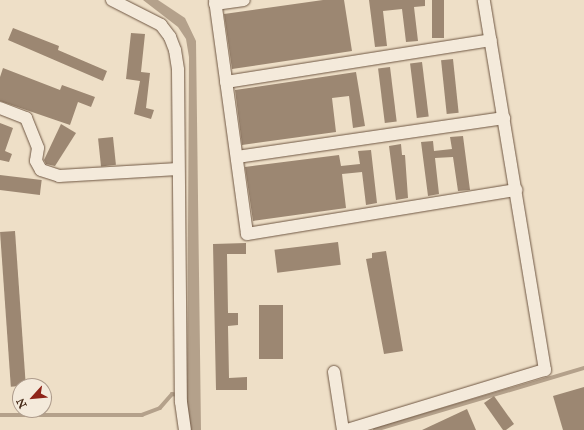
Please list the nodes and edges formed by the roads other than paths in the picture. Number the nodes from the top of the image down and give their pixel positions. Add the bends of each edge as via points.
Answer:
1 (112, 0) edge
2 (244, 0) edge
3 (484, 0) edge
4 (215, 2) edge
5 (491, 40) junction
6 (226, 82) junction
7 (0, 108) edge
8 (504, 118) junction
9 (237, 157) junction
10 (178, 169) junction
11 (516, 190) junction
12 (334, 372) dead end
13 (185, 430) edge
14 (342, 430) edge
15 (347, 430) edge

1 - 10 street via 161,26 170,37 178,70
2 - 4 street
3 - 5 street
4 - 6 street
5 - 6 street
5 - 8 street
6 - 9 street
7 - 10 street via 26,118 38,148 36,161 41,170 59,176
8 - 9 street
8 - 11 street
9 - 11 street via 247,234
10 - 13 street via 181,402
11 - 15 street via 545,370
12 - 14 street

